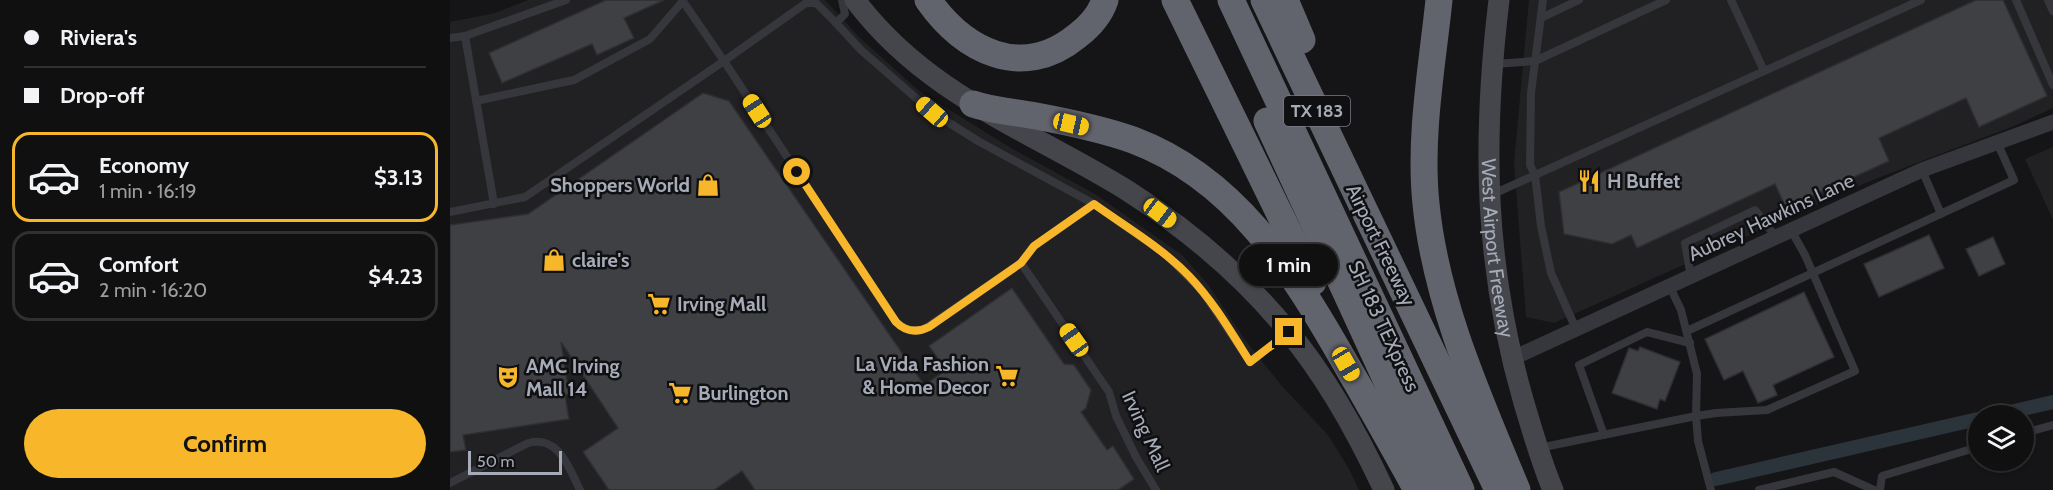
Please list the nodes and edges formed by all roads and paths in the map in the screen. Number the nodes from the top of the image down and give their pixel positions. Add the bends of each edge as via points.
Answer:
1 (566, 0) edge
2 (682, 0) edge
3 (842, 0) edge
4 (855, 0) edge
5 (928, 0) edge
6 (1105, 0) edge
7 (1174, 0) edge
8 (1211, 0) edge
9 (1231, 0) edge
10 (1244, 0) edge
11 (1264, 0) edge
12 (1285, 0) edge
13 (1439, 0) edge
14 (1456, 0) edge
15 (1499, 0) edge
16 (1543, 0) edge
17 (1580, 0) edge
18 (1666, 0) edge
19 (1731, 0) edge
20 (1921, 0) edge
21 (2016, 0) edge
22 (2048, 0) edge
23 (2053, 11) edge
24 (1541, 18) junction
25 (836, 22) junction
26 (465, 36) junction
27 (450, 38) edge
28 (724, 61) junction
29 (1535, 61) junction
30 (1491, 64) junction
31 (1764, 71) junction
32 (2053, 85) edge
33 (476, 101) junction
34 (973, 104) junction
35 (1428, 114) junction
36 (2053, 122) edge
37 (1997, 142) junction
38 (1922, 170) junction
39 (1535, 175) junction
40 (1489, 196) junction
41 (494, 204) junction
42 (1094, 204) junction
43 (450, 212) edge
44 (1941, 214) junction
45 (1370, 221) junction
46 (1791, 230) junction
47 (1776, 237) junction
48 (1021, 263) junction
49 (1813, 272) junction
50 (1691, 277) junction
51 (1670, 287) junction
52 (1576, 329) junction
53 (1687, 331) junction
54 (1289, 332) junction
55 (1690, 343) junction
56 (1511, 358) junction
57 (1696, 416) junction
58 (2053, 425) edge
59 (2034, 430) edge
60 (1387, 435) junction
61 (1604, 435) junction
62 (1538, 448) junction
63 (1968, 450) edge
64 (450, 483) edge
65 (580, 490) edge
66 (1156, 490) edge
67 (1384, 490) edge
68 (1417, 490) edge
69 (1437, 490) edge
70 (1461, 490) edge
71 (1473, 490) edge
72 (1498, 490) edge
73 (1517, 490) edge
74 (1553, 490) edge
75 (1711, 490) edge
76 (1759, 490) edge
77 (1874, 490) edge
78 (1881, 490) edge

1 - 26 lane
2 - 28 lane
2 - 33 lane via 650,39 574,80
3 - 25 lane via 845,14
4 - 34 main road via 895,46 946,88
5 - 6 highway via 942,20 964,39 986,52 1014,58 1041,55 1067,45 1088,27
7 - 60 highway
8 - 69 highway, TX 183
9 - 70 highway, SH 183 TEXpress
10 - 71 highway, SH 183 TEXpress
11 - 45 highway, Airport Freeway / TX 183
12 - 45 highway via 1347,147
13 - 35 highway
14 - 35 highway
15 - 30 main road, West Airport Freeway
16 - 24 lane
17 - 24 lane
18 - 29 lane
19 - 31 lane
20 - 31 lane
21 - 32 lane
22 - 23 lane
24 - 29 lane
25 - 28 lane via 816,3 806,3
25 - 42 lane via 861,50 932,112
26 - 27 lane
26 - 33 lane
28 - 41 lane via 525,197
28 - 48 lane via 901,327 924,329
29 - 30 lane
29 - 39 lane via 1530,165
30 - 40 main road, West Airport Freeway
31 - 39 lane
33 - 41 lane
34 - 54 main road via 1160,213 1228,270
34 - 60 highway via 1133,140 1210,184 1250,220 1294,277
35 - 73 highway via 1426,203 1439,278
36 - 37 street, Aubrey Hawkins Lane
37 - 38 street, Aubrey Hawkins Lane
37 - 44 lane via 2014,180
38 - 44 lane
38 - 46 street, Aubrey Hawkins Lane
39 - 40 lane
39 - 52 lane via 1551,273
40 - 56 main road, West Airport Freeway via 1494,264
41 - 43 lane
42 - 48 lane via 1034,246
42 - 54 lane via 1154,245 1189,276 1250,362
44 - 49 lane
45 - 72 highway, Airport Freeway / TX 183
46 - 47 street, Aubrey Hawkins Lane
46 - 49 lane
47 - 50 street, Aubrey Hawkins Lane
47 - 50 lane via 1755,210 1745,214 1685,243
48 - 66 lane, Irving Mall via 1109,392 1116,416
49 - 53 lane
49 - 57 lane via 1855,371 1767,410
50 - 51 street, Aubrey Hawkins Lane
51 - 52 street, Aubrey Hawkins Lane
51 - 53 lane
52 - 56 street, Aubrey Hawkins Lane
53 - 55 lane
54 - 67 main road via 1349,419
55 - 57 lane via 1697,374
55 - 61 lane via 1647,332 1579,365
56 - 62 main road, West Airport Freeway
57 - 61 lane
57 - 75 lane via 1698,441
58 - 59 lane
60 - 68 highway
61 - 62 lane
62 - 74 main road, West Airport Freeway
63 - 78 lane via 1882,476
64 - 65 lane via 528,443 538,442 550,444 561,453
76 - 77 lane via 1834,472

